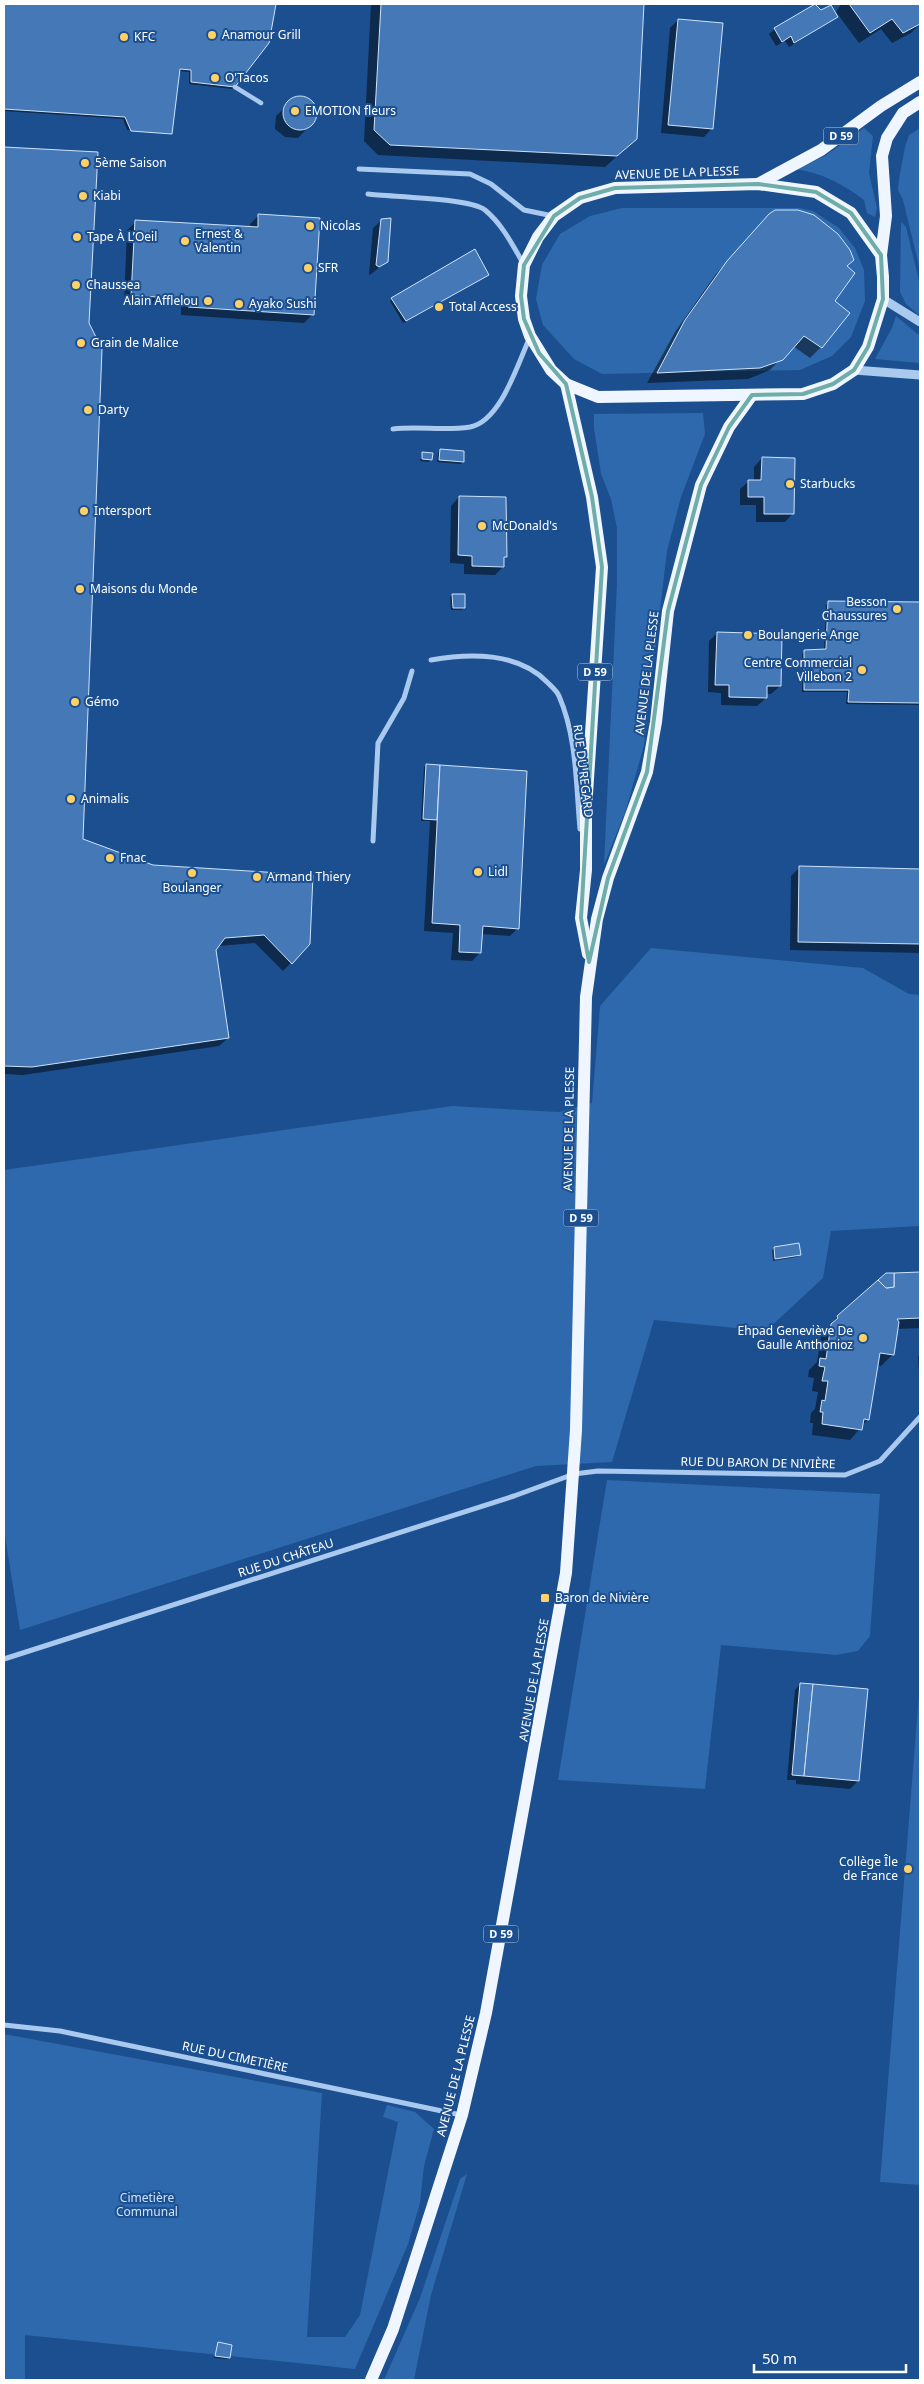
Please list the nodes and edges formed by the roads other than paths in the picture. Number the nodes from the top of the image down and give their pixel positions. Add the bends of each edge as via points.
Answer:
1 (920, 82) edge
2 (235, 87) dead end
3 (920, 102) edge
4 (261, 103) dead end
5 (359, 169) dead end
6 (758, 184) junction
7 (368, 194) dead end
8 (554, 216) junction
9 (880, 255) junction
10 (524, 265) junction
11 (883, 299) junction
12 (920, 322) edge
13 (530, 336) junction
14 (854, 370) junction
15 (920, 374) edge
16 (566, 384) junction
17 (752, 395) junction
18 (392, 429) dead end
19 (431, 660) dead end
20 (412, 671) dead end
21 (373, 840) dead end
22 (586, 870) junction
23 (589, 962) junction
24 (920, 1417) edge
25 (574, 1474) junction
26 (4, 1659) edge
27 (4, 2024) edge
28 (462, 2115) junction
29 (371, 2380) edge

1 - 6 main road, AVENUE DE LA PLESSE / D 59 via 821,150
2 - 4 street
3 - 9 main road, AVENUE DE LA PLESSE via 903,113 887,138 882,156 886,216
5 - 8 street via 470,174 491,184 524,210
6 - 8 main road, AVENUE DE LA PLESSE via 615,188 580,198
6 - 9 main road, AVENUE DE LA PLESSE via 816,192 823,196 851,213
7 - 10 street via 460,201 484,209 506,232
8 - 10 main road, AVENUE DE LA PLESSE via 538,237
9 - 11 main road, AVENUE DE LA PLESSE
10 - 13 main road, AVENUE DE LA PLESSE via 520,296
11 - 12 street
11 - 14 main road, AVENUE DE LA PLESSE via 868,347
13 - 16 main road, AVENUE DE LA PLESSE via 550,370
13 - 18 street via 501,402 486,419 471,427
14 - 15 street
14 - 17 main road, AVENUE DE LA PLESSE via 833,384 803,394
16 - 17 main road, AVENUE DE LA PLESSE via 598,397
16 - 22 main road, AVENUE DE LA PLESSE / D 59 via 592,498 602,567 586,810
17 - 23 main road, AVENUE DE LA PLESSE / D 59 via 717,449 699,494 668,611 647,772 608,878
19 - 22 street, RUE DU REGARD via 452,656 510,660 537,672 559,694 569,725
20 - 21 street via 404,698 378,742
22 - 23 main road, AVENUE DE LA PLESSE / D 59 via 581,918
23 - 25 main road, AVENUE DE LA PLESSE / D 59
24 - 25 street, RUE DU BARON DE NIVIÈRE via 880,1460 845,1474 598,1471
25 - 26 street, RUE DU CHÂTEAU
25 - 28 main road, AVENUE DE LA PLESSE / D 59 via 566,1573 538,1736 486,2013
27 - 28 street, RUE DU CIMETIÈRE via 60,2031
28 - 29 main road, AVENUE DE LA PLESSE / D 59 via 393,2329

